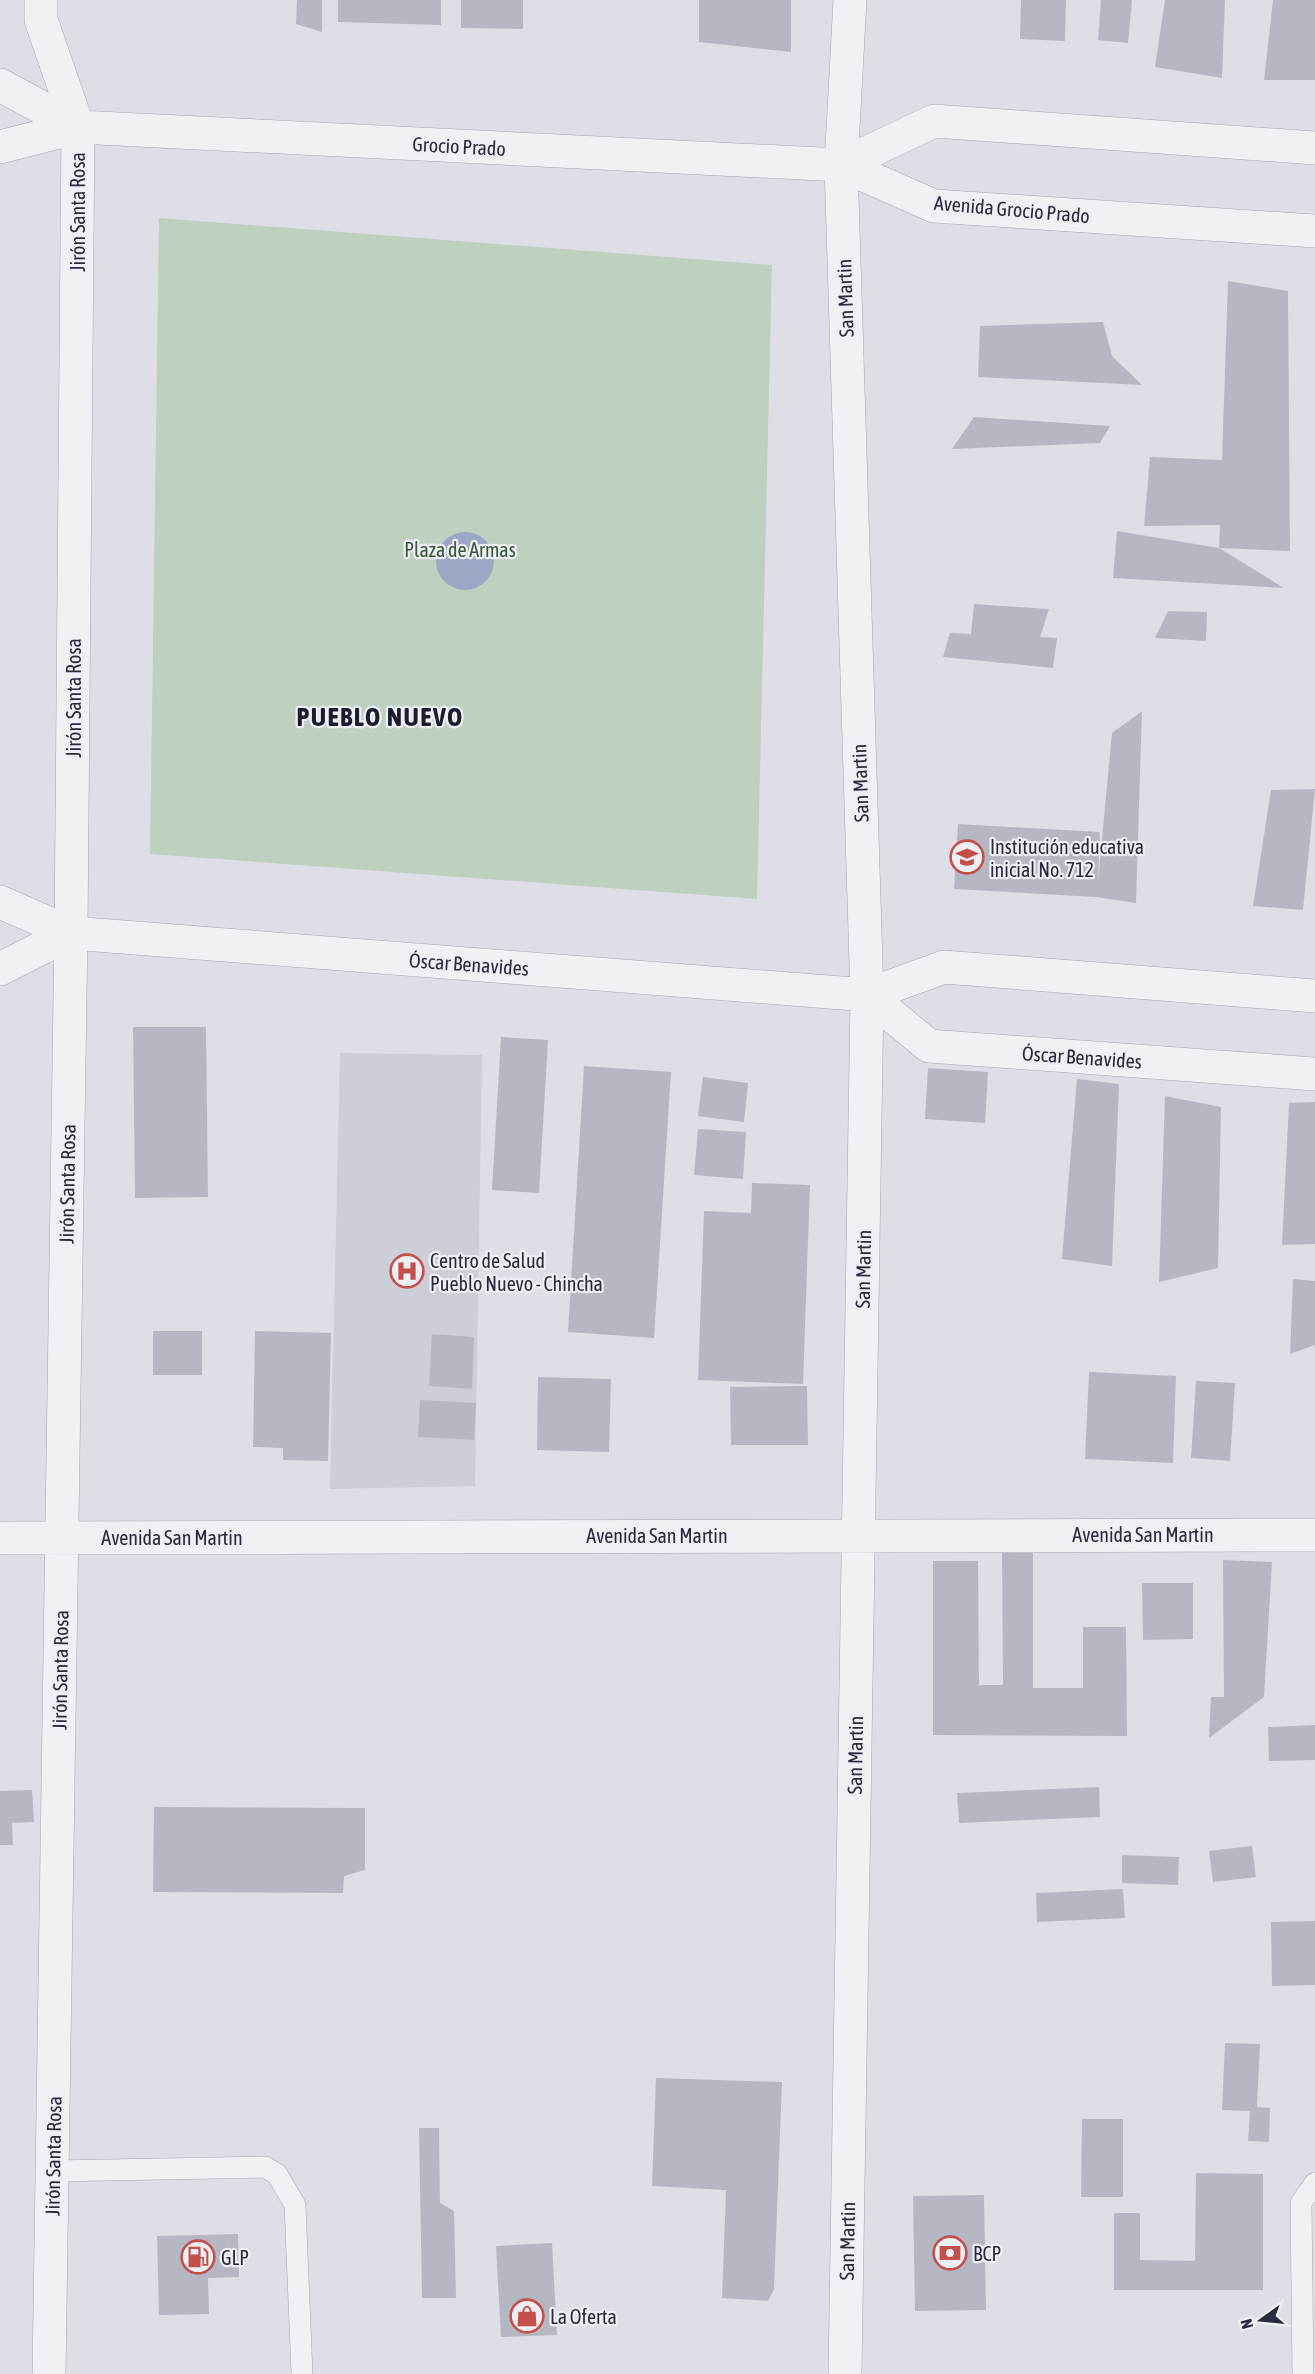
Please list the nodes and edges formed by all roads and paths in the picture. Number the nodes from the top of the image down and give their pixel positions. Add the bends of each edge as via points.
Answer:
1 (41, 0) edge
2 (850, 0) edge
3 (0, 84) edge
4 (78, 127) junction
5 (0, 147) edge
6 (1315, 147) edge
7 (841, 165) junction
8 (1315, 231) edge
9 (0, 902) edge
10 (71, 933) junction
11 (0, 969) edge
12 (867, 995) junction
13 (1315, 996) edge
14 (1315, 1074) edge
15 (858, 1534) junction
16 (1315, 1535) edge
17 (0, 1538) edge
18 (62, 1538) junction
19 (53, 2171) junction
20 (1315, 2182) edge
21 (49, 2374) edge
22 (302, 2374) edge
23 (845, 2374) edge
24 (1303, 2374) edge

1 - 4 street, Jirón Santa Rosa via 41,20
2 - 7 street, San Martin
3 - 4 street
4 - 5 street
4 - 7 street, Grocio Prado
4 - 10 street, Jirón Santa Rosa
6 - 7 street via 934,121
7 - 8 street, Avenida Grocio Prado via 934,206
7 - 12 street, San Martin
9 - 10 street
10 - 11 street
10 - 12 street, Óscar Benavides
10 - 18 street, Jirón Santa Rosa
12 - 13 street, Óscar Benavides via 944,967
12 - 14 street, Óscar Benavides via 929,1046
12 - 15 street, San Martin
15 - 16 street, Avenida San Martin
15 - 18 street, Avenida San Martin
15 - 23 street, San Martin
17 - 18 street, Avenida San Martin
18 - 19 street, Jirón Santa Rosa
19 - 21 street, Jirón Santa Rosa
19 - 22 lane via 265,2167 277,2174 295,2205
20 - 24 lane via 1301,2203

